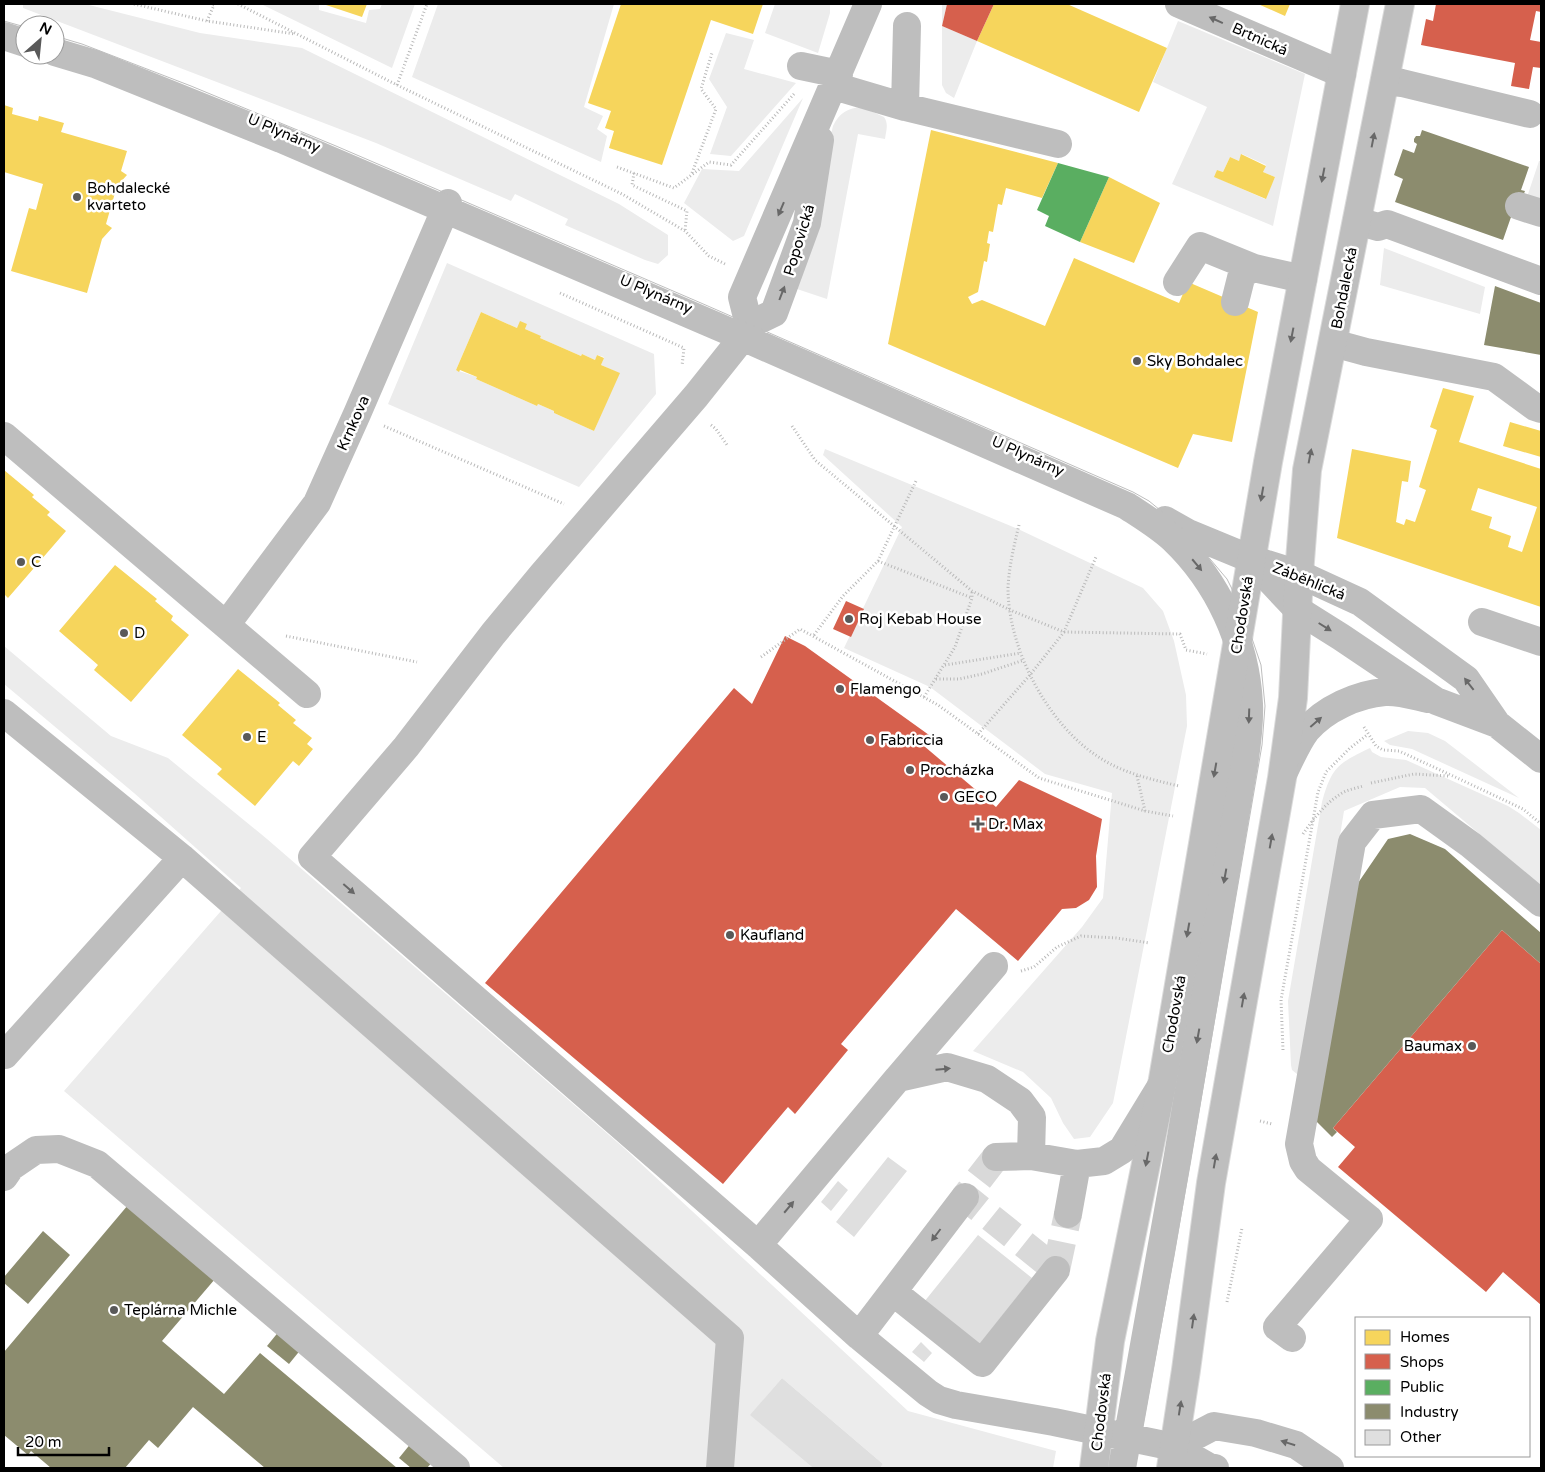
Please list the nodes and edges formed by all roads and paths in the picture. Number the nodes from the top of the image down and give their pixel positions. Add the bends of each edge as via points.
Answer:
1 (134, 4) edge
2 (211, 4) edge
3 (238, 4) edge
4 (427, 4) edge
5 (853, 4) edge
6 (868, 4) edge
7 (1179, 4) edge
8 (1355, 4) edge
9 (1400, 4) edge
10 (207, 21) junction
11 (906, 26) dead end
12 (299, 34) junction
13 (853, 41) junction
14 (65, 47) edge
15 (712, 52) dead end
16 (65, 55) edge
17 (801, 66) dead end
18 (1342, 74) junction
19 (1384, 81) junction
20 (398, 85) junction
21 (832, 90) junction
22 (905, 107) junction
23 (1530, 114) dead end
24 (1058, 144) dead end
25 (617, 167) dead end
26 (634, 174) junction
27 (692, 174) junction
28 (446, 206) junction
29 (1357, 221) junction
30 (685, 231) junction
31 (709, 256) dead end
32 (1254, 268) junction
33 (1303, 279) junction
34 (1541, 280) edge
35 (1177, 282) dead end
36 (556, 292) dead end
37 (1234, 302) dead end
38 (746, 331) junction
39 (1333, 343) junction
40 (684, 348) dead end
41 (1541, 409) edge
42 (705, 420) dead end
43 (792, 426) dead end
44 (387, 428) dead end
45 (4, 436) edge
46 (727, 445) dead end
47 (916, 481) dead end
48 (592, 517) junction
49 (1019, 525) dead end
50 (894, 526) junction
51 (1096, 557) dead end
52 (1251, 560) junction
53 (878, 561) junction
54 (1299, 574) junction
55 (972, 591) junction
56 (972, 598) junction
57 (1010, 610) junction
58 (1298, 610) junction
59 (1482, 622) dead end
60 (226, 625) junction
61 (1064, 632) junction
62 (814, 635) junction
63 (284, 636) dead end
64 (1541, 642) edge
65 (1237, 644) junction
66 (1021, 653) junction
67 (1204, 653) dead end
68 (760, 657) dead end
69 (1024, 660) junction
70 (417, 662) dead end
71 (945, 665) junction
72 (1030, 675) junction
73 (936, 678) junction
74 (307, 694) dead end
75 (924, 697) junction
76 (1436, 701) junction
77 (4, 713) edge
78 (1497, 724) junction
79 (978, 734) junction
80 (1541, 759) edge
81 (1137, 776) junction
82 (1282, 778) junction
83 (1178, 786) dead end
84 (1145, 811) junction
85 (1173, 816) dead end
86 (1541, 824) edge
87 (182, 858) junction
88 (1541, 903) edge
89 (1150, 943) dead end
90 (994, 966) dead end
91 (1021, 971) dead end
92 (4, 1054) edge
93 (1284, 1055) dead end
94 (898, 1078) junction
95 (1162, 1085) junction
96 (996, 1156) dead end
97 (1031, 1156) junction
98 (1077, 1164) junction
99 (4, 1176) edge
100 (966, 1197) dead end
101 (1068, 1214) tunnel mouth
102 (758, 1245) junction
103 (1056, 1270) dead end
104 (893, 1292) junction
105 (859, 1336) junction
106 (1292, 1338) dead end
107 (1099, 1431) junction
108 (1127, 1437) junction
109 (1173, 1458) edge
110 (456, 1468) edge
111 (720, 1468) edge
112 (1094, 1468) edge
113 (1122, 1468) edge
114 (1215, 1468) edge
115 (1330, 1468) edge

1 - 10 path
2 - 10 path via 214,5
3 - 12 path
4 - 20 path
5 - 13 street
6 - 13 street, Popovická
18 -> 7 street, Brtnická
8 - 18 street
9 - 19 street, Bohdalecká
10 - 12 path
11 - 22 street
12 - 20 path
13 - 21 street, Popovická
14 - 28 street, U Plynárny via 179,88
15 - 27 path via 701,89 716,109
16 - 28 street via 95,64
17 - 21 street
18 -> 33 street
19 - 23 street
29 -> 19 street, Bohdalecká
20 - 30 path via 622,194
21 - 22 street
21 - 27 path via 800,87 731,165 709,162
21 - 38 street, Popovická via 742,297
22 - 24 street
25 - 26 path
26 - 27 path via 674,188
26 - 30 path via 632,185 687,211
28 - 38 street, U Plynárny
28 - 60 street, Krnkova via 317,503
29 - 34 street via 1378,227 1388,224
29 - 39 street, Bohdalecká
30 - 31 path
32 - 33 street
32 - 35 street via 1200,246
32 - 37 street via 1242,274
33 -> 52 street
36 - 40 path
38 - 48 street via 696,396
38 - 52 street, U Plynárny via 1129,500 1188,533
38 -> 65 street via 1127,506 1171,538 1204,573 1227,614
39 - 41 street via 1494,377
54 -> 39 street, Bohdalecká via 1307,470
42 - 46 path
43 - 50 path via 816,460
44 - 48 path
45 - 60 street
47 - 50 path
48 -> 102 street via 493,634 406,747 312,857
49 - 57 path via 1010,563
50 - 53 path
50 - 55 path
51 - 61 path
52 - 54 street, Záběhlická
52 - 58 street, Záběhlická
52 - 65 street, Chodovská
53 - 56 path
53 - 62 path via 843,596
54 - 58 street
78 -> 54 street, Záběhlická via 1466,679 1360,602
55 - 56 path
55 - 57 path
56 - 71 path via 955,647
57 - 61 path
57 - 66 path
58 -> 76 street, Záběhlická
58 - 82 street via 1293,698
59 - 64 street
60 - 74 street
61 - 67 path via 1180,634 1186,650
61 - 72 path
62 - 68 path via 800,629
62 - 75 path
63 - 70 path
65 -> 95 street, Chodovská
65 -> 108 street via 1243,661 1249,704 1244,765
66 - 69 path
66 - 71 path
69 - 72 path
69 - 73 path via 959,679
71 - 73 path
72 - 79 path
72 - 81 path via 1050,711 1073,738 1097,757
73 - 75 path
75 - 79 path
76 - 78 street, Záběhlická
82 -> 76 street via 1306,731 1339,706 1386,692
77 - 87 street
78 - 80 street, Záběhlická
79 - 84 path via 1039,778
81 - 83 path
81 - 84 path
109 -> 82 street via 1211,1183
84 - 85 path
86 - 93 path via 1523,809 1445,772 1399,751 1383,750 1368,735 1350,748 1326,772 1318,792 1281,1000
87 - 92 street
87 - 111 street via 730,1338
88 - 106 street via 1421,809 1373,815 1352,842 1299,1144 1308,1169 1368,1218 1277,1327
89 - 91 path via 1081,936 1057,947 1034,967
90 - 94 street
94 -> 97 street via 947,1067 987,1079 1020,1100 1032,1117
102 -> 94 street
95 - 98 street via 1122,1150 1104,1161
95 -> 107 street, Chodovská via 1110,1341
96 - 97 street
97 - 98 street
98 - 101 street
99 - 110 street via 12,1166 36,1150 59,1149 97,1164
100 -> 104 street
102 - 105 street
103 - 104 street via 982,1363
104 - 105 street
105 - 107 street via 939,1400
107 - 108 street
107 - 112 street, Chodovská
108 - 109 street
108 - 113 street
109 - 114 street
115 -> 109 street via 1296,1445 1214,1426

